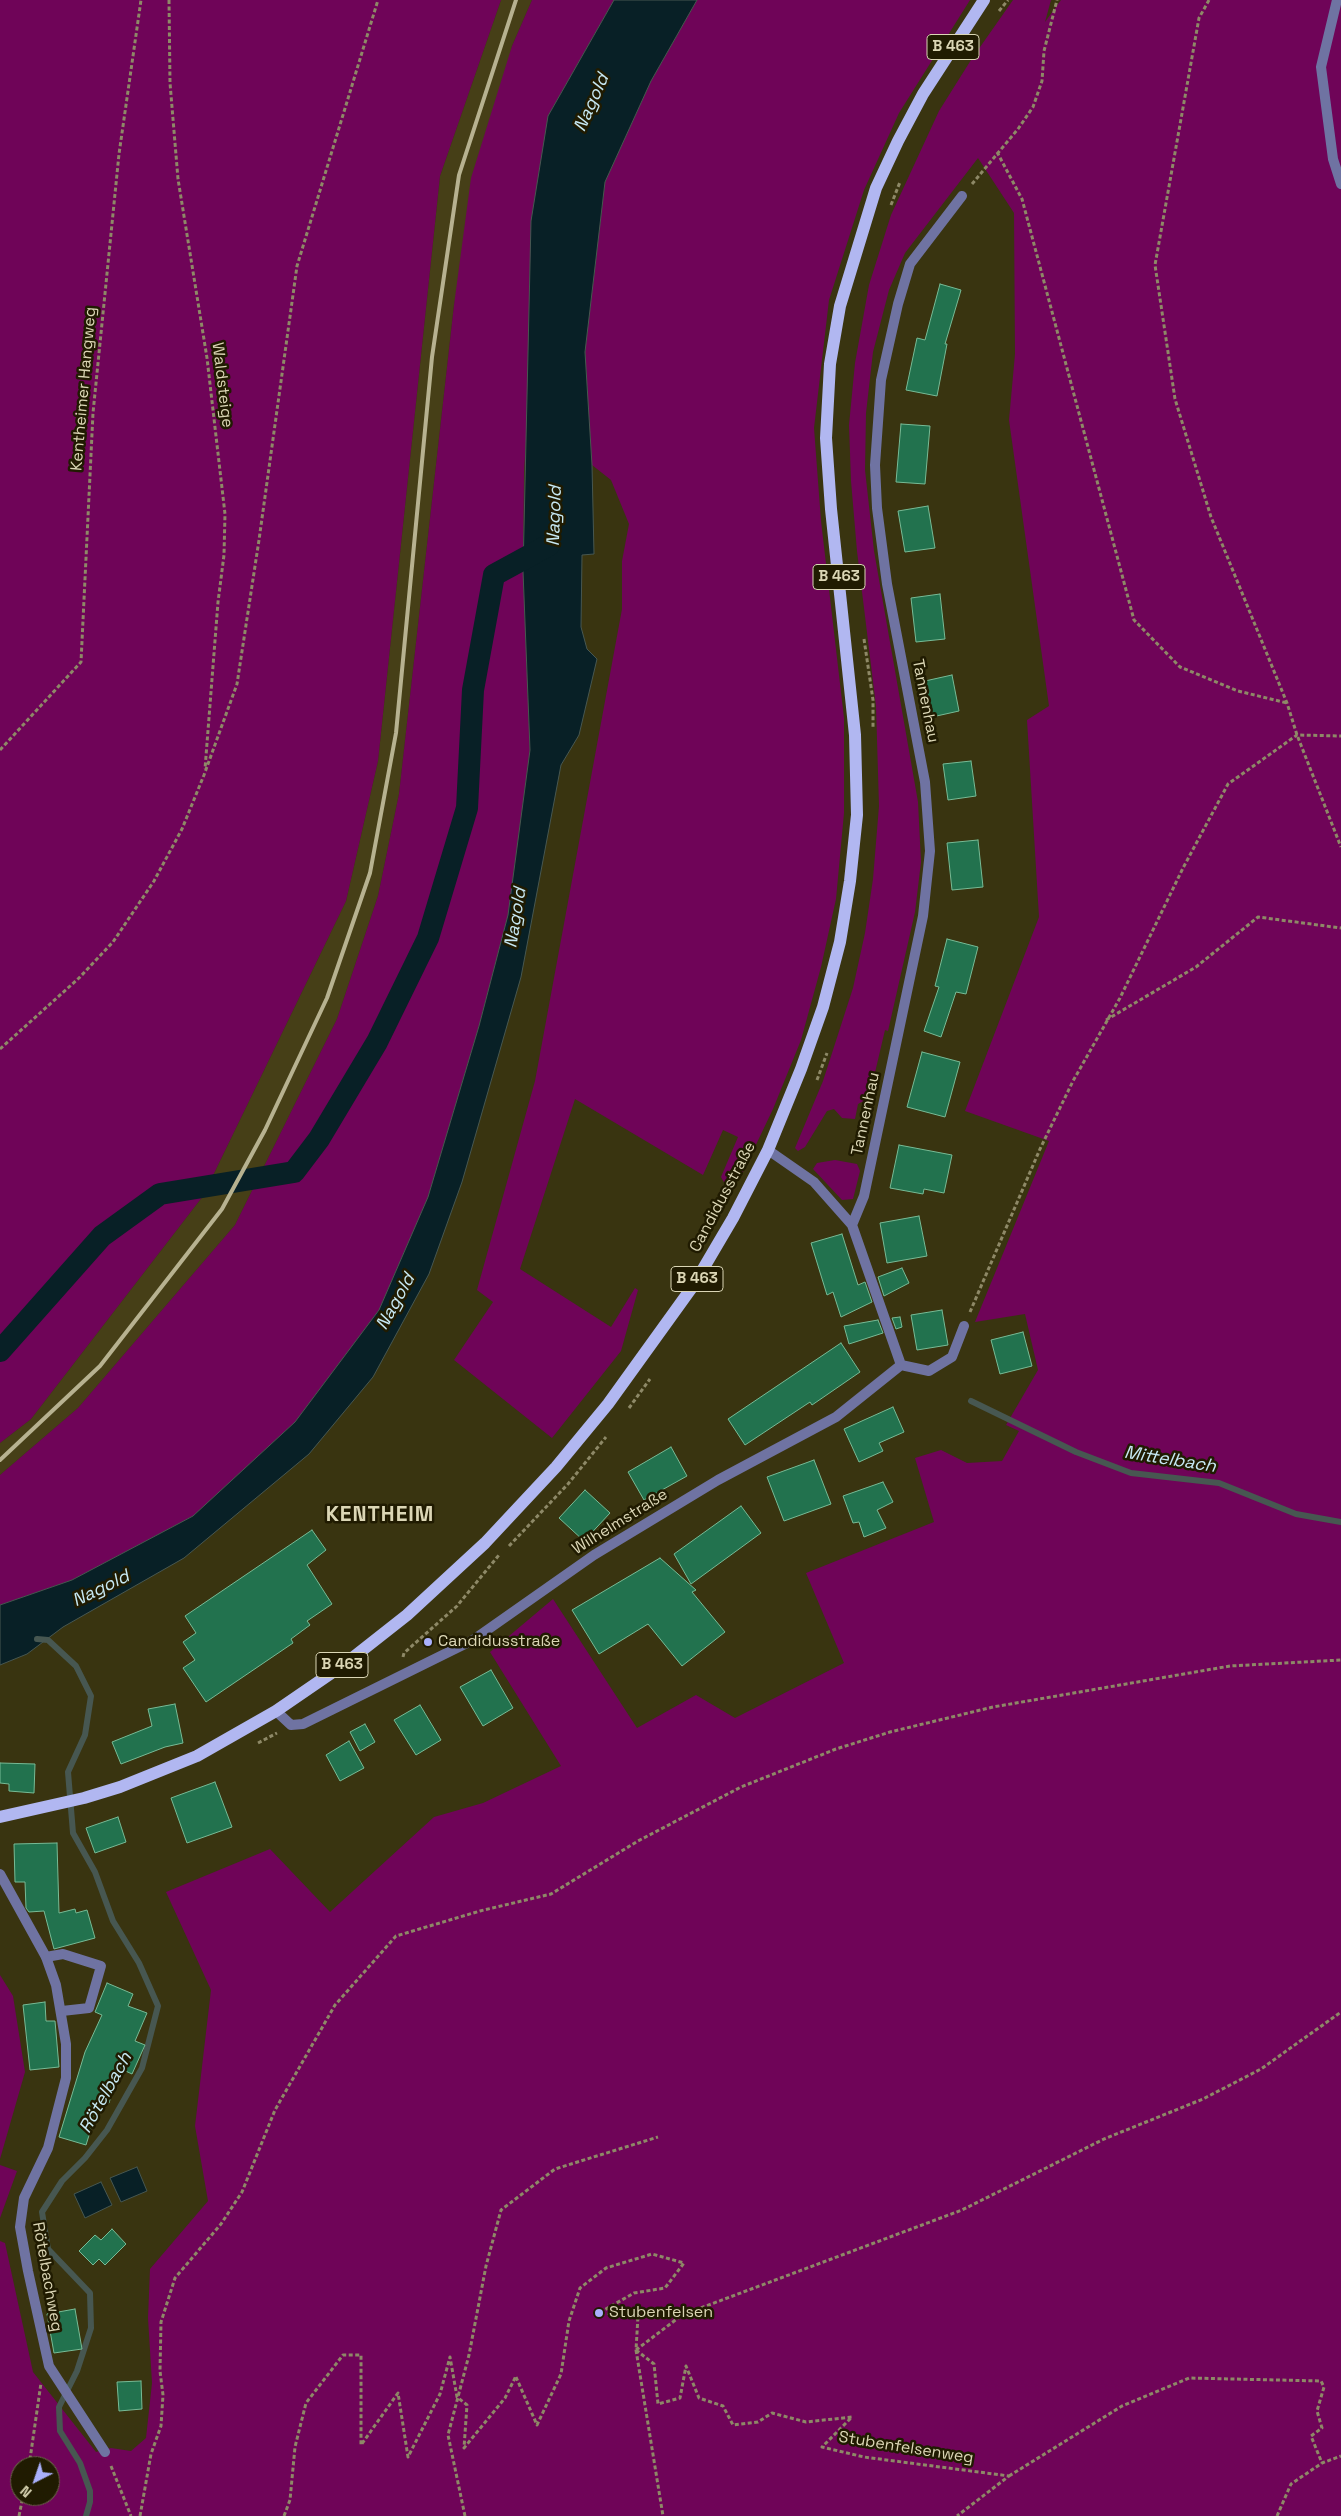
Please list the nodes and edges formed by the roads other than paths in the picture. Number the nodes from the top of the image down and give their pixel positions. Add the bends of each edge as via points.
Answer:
1 (984, 0) edge
2 (1337, 0) edge
3 (1341, 184) edge
4 (962, 196) road end
5 (768, 1150) junction
6 (852, 1224) junction
7 (964, 1326) road end
8 (901, 1365) junction
9 (276, 1711) junction
10 (0, 1817) edge
11 (0, 1874) edge
12 (46, 1957) junction
13 (62, 2010) junction
14 (105, 2452) road end

1 - 5 main road, Candidusstraße / B 463 via 928,86 898,141 876,188 840,306 830,364 826,438 855,735 857,815 840,942 823,1007
2 - 3 street via 1321,66 1333,159
4 - 6 street, Tannenhau via 910,264 881,380 875,465 877,508 888,584 926,782 930,851 923,916 864,1196
5 - 6 street via 814,1182
5 - 9 main road, Candidusstraße / B 463 via 693,1286 608,1404 556,1467 485,1543 407,1615 346,1663
6 - 8 street
7 - 8 street via 952,1357 929,1371
8 - 9 street, Wilhelmstraße via 836,1418 718,1480 594,1555 473,1640 303,1724 291,1725
9 - 10 main road, Candidusstraße / B 463 via 196,1756 120,1787 48,1808
11 - 12 street, Rötelbachweg
12 - 13 street, Rötelbachweg
12 - 13 street via 63,1954 101,1966 89,2008
13 - 14 street, Rötelbachweg via 66,2078 48,2148 24,2198 20,2227 49,2366

